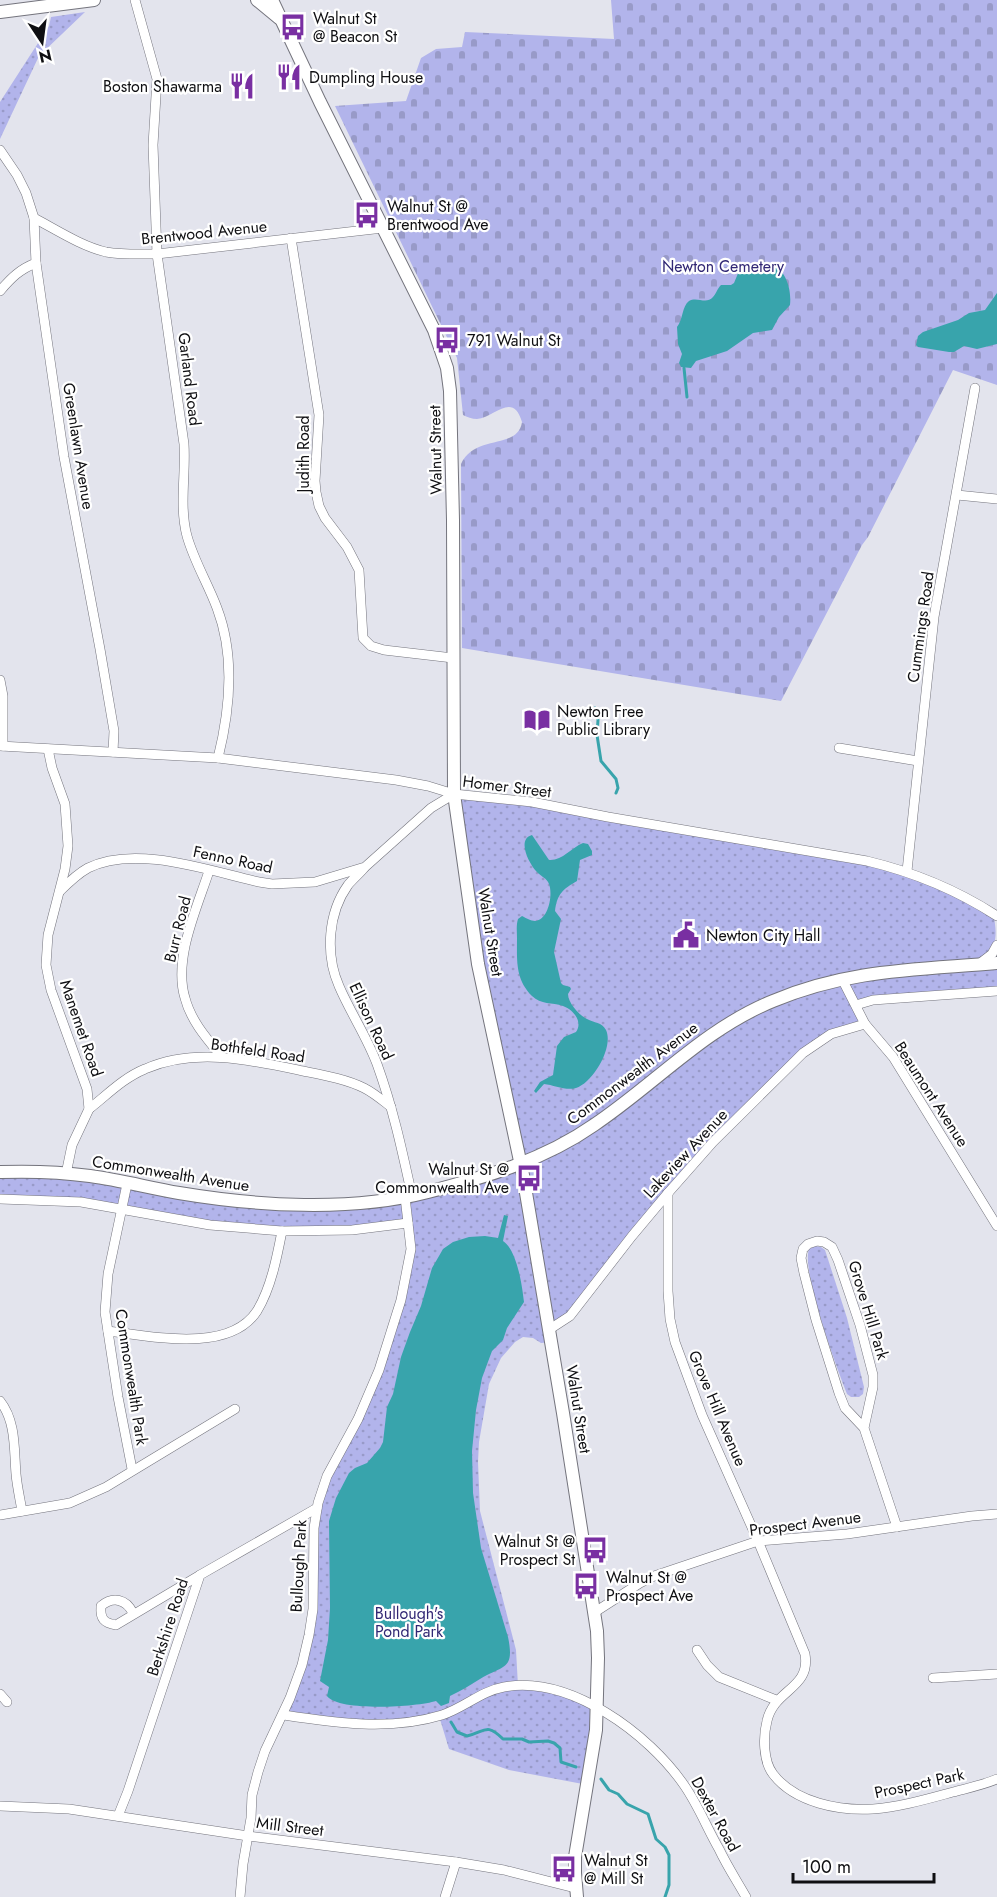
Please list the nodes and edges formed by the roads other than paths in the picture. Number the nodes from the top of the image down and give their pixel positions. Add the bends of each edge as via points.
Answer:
1 (93, 0) edge
2 (135, 0) edge
3 (257, 0) edge
4 (272, 0) edge
5 (283, 0) edge
6 (0, 12) edge
7 (281, 19) junction
8 (0, 150) edge
9 (34, 218) junction
10 (384, 228) junction
11 (291, 238) junction
12 (157, 254) junction
13 (36, 263) junction
14 (0, 291) edge
15 (975, 388) dead end
16 (957, 495) junction
17 (997, 499) edge
18 (453, 658) junction
19 (0, 680) edge
20 (1, 746) edge
21 (839, 748) dead end
22 (48, 749) junction
23 (113, 752) junction
24 (218, 758) junction
25 (918, 761) junction
26 (454, 794) junction
27 (365, 867) junction
28 (209, 871) junction
29 (907, 872) junction
30 (59, 892) junction
31 (995, 914) edge
32 (997, 924) edge
33 (997, 945) edge
34 (997, 963) edge
35 (977, 965) junction
36 (842, 979) junction
37 (997, 991) edge
38 (856, 1005) junction
39 (865, 1024) junction
40 (222, 1057) junction
41 (89, 1109) junction
42 (392, 1109) junction
43 (521, 1164) junction
44 (0, 1172) edge
45 (66, 1174) junction
46 (127, 1184) junction
47 (668, 1193) junction
48 (408, 1196) junction
49 (0, 1199) edge
50 (121, 1208) junction
51 (408, 1223) junction
52 (997, 1226) edge
53 (282, 1231) junction
54 (550, 1329) junction
55 (108, 1331) junction
56 (0, 1401) edge
57 (235, 1410) dead end
58 (864, 1428) junction
59 (132, 1469) junction
60 (317, 1508) junction
61 (22, 1511) junction
62 (997, 1514) edge
63 (0, 1515) edge
64 (897, 1527) junction
65 (758, 1541) junction
66 (200, 1575) junction
67 (595, 1612) junction
68 (133, 1613) dead end
69 (793, 1624) joint
70 (697, 1650) dead end
71 (997, 1674) edge
72 (933, 1678) dead end
73 (0, 1694) edge
74 (776, 1700) junction
75 (7, 1702) dead end
76 (598, 1708) junction
77 (284, 1715) junction
78 (997, 1779) edge
79 (0, 1806) edge
80 (118, 1816) junction
81 (248, 1836) junction
82 (456, 1862) junction
83 (576, 1892) edge
84 (240, 1897) edge
85 (445, 1897) edge
86 (746, 1897) edge

1 - 6 main road
2 - 12 street, Garland Road via 158,79 153,145
3 - 7 main road
4 - 7 main road, Walnut Street
5 - 7 main road
7 - 10 main road, Walnut Street
8 - 9 street, Greenlawn Avenue via 21,184
9 - 12 street, Brentwood Avenue via 106,252
9 - 13 street, Greenlawn Avenue
10 - 11 street, Brentwood Avenue
10 - 18 main road, Walnut Street via 434,330 447,368
11 - 12 street, Brentwood Avenue
11 - 18 street, Judith Road via 319,415 316,492 325,518 359,570 363,638 384,650
12 - 24 street, Garland Road via 184,444 184,520 228,648 228,694
13 - 14 street via 14,275
13 - 23 street, Greenlawn Avenue via 64,456 114,731
15 - 16 street, Cummings Road
16 - 17 street
16 - 25 street, Cummings Road via 934,617
18 - 26 main road, Walnut Street
19 - 20 street
20 - 22 street, Homer Street
21 - 25 street
22 - 23 street, Homer Street
22 - 30 street, Manemet Road via 67,823 68,846
23 - 24 street, Homer Street
24 - 26 street, Homer Street via 396,780
25 - 29 street, Cummings Road
26 - 27 street, Fenno Road via 432,808
26 - 29 street, Homer Street via 532,802 867,861
26 - 43 main road, Walnut Street via 478,964
27 - 28 street, Fenno Road via 315,882 293,884 259,882
27 - 42 street, Ellison Road via 338,903 332,921 332,962
28 - 30 street, Fenno Road via 176,861 124,859 87,868
28 - 40 street, Burr Road via 189,935 182,978 192,1014
29 - 31 street, Homer Street
30 - 41 street, Manemet Road via 48,935 46,965 51,990 87,1089
31 - 32 street
33 - 35 street via 989,958
34 - 35 main road, Commonwealth Avenue
35 - 36 main road, Commonwealth Avenue
36 - 38 street, Beaumont Avenue
36 - 43 main road, Commonwealth Avenue via 771,1001 742,1016 700,1042 593,1126
37 - 38 street
38 - 39 street, Beaumont Avenue
39 - 47 street, Lakeview Avenue via 831,1034 803,1053 713,1142
39 - 52 street, Beaumont Avenue via 893,1057
40 - 41 street, Bothfeld Road via 186,1058 143,1069 120,1082
40 - 42 street, Bothfeld Road via 346,1081
41 - 45 street via 72,1145
42 - 48 street, Ellison Road
43 - 48 main road, Commonwealth Avenue
43 - 54 main road, Walnut Street
44 - 45 main road, Commonwealth Avenue
45 - 46 main road, Commonwealth Avenue
46 - 48 main road, Commonwealth Avenue via 281,1204 349,1203
46 - 50 street, Commonwealth Park
47 - 54 street, Lakeview Avenue via 570,1317
47 - 65 street, Grove Hill Avenue via 668,1291 675,1342 702,1415
48 - 51 street, Bullough Park
49 - 50 street via 81,1202
50 - 53 street via 210,1225
50 - 55 street, Commonwealth Park via 108,1274
51 - 53 street via 352,1230
51 - 60 street, Bullough Park via 408,1268 387,1349 358,1419 325,1481
53 - 55 street via 264,1295 247,1323 201,1339
54 - 67 main road, Walnut Street
55 - 59 street, Commonwealth Park
56 - 61 street via 12,1430
57 - 59 street
58 - 58 street, Grove Hill Park via 845,1408 839,1393 804,1273 803,1249 817,1241 832,1246 838,1260 873,1375
58 - 64 street, Grove Hill Park
59 - 61 street via 69,1503
60 - 66 street, Berkshire Road
60 - 77 street, Bullough Park via 311,1623 302,1665
61 - 63 street
62 - 64 street, Prospect Avenue
64 - 65 street, Prospect Avenue
65 - 67 street, Prospect Avenue via 654,1576
65 - 69 street, Grove Hill Avenue
66 - 68 street
66 - 80 street, Berkshire Road
67 - 76 main road, Walnut Street
69 - 74 street, Prospect Park via 805,1654 805,1670
70 - 74 street via 718,1677
71 - 72 street
73 - 75 street
74 - 78 street, Prospect Park via 764,1736 772,1773 784,1785 821,1804 864,1809 905,1804
76 - 77 street, Dexter Road via 554,1690 514,1686 494,1690 443,1715 410,1721 354,1724
76 - 83 main road, Walnut Street via 576,1857
76 - 86 street, Dexter Road via 639,1736 674,1772
77 - 81 street, Bullough Park via 258,1772
79 - 80 street, Mill Street
80 - 81 street, Mill Street
81 - 82 street, Mill Street
81 - 84 street, Bullough Park
82 - 83 street, Mill Street via 504,1870
82 - 85 street

